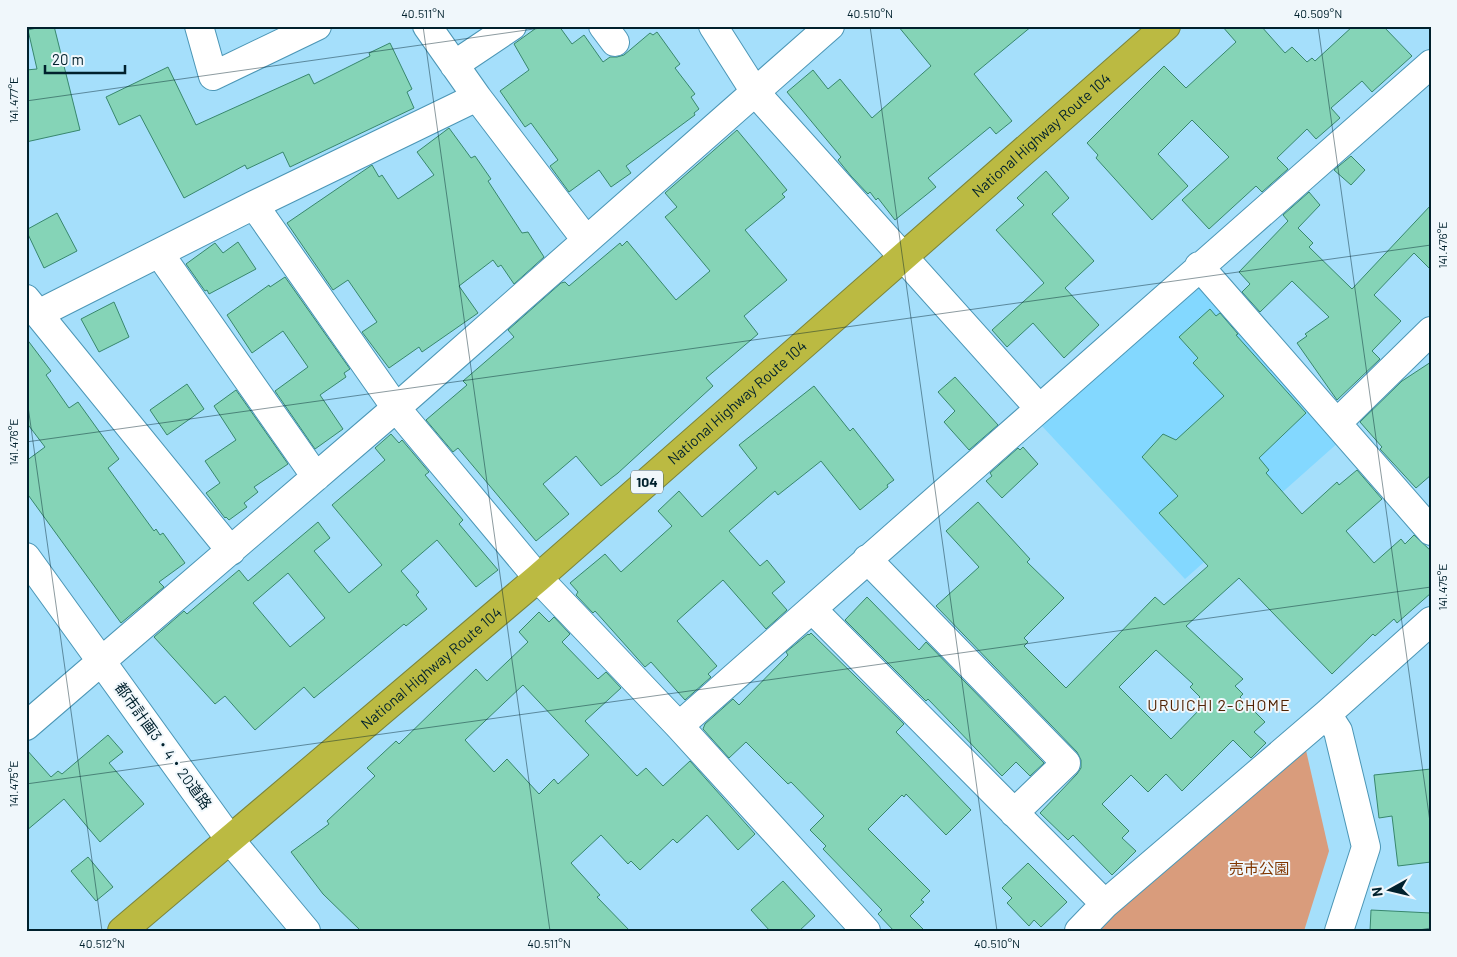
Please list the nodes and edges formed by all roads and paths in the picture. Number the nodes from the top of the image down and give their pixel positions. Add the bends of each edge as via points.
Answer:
1 (200, 26) edge
2 (317, 26) edge
3 (427, 26) edge
4 (512, 26) edge
5 (713, 26) edge
6 (830, 26) edge
7 (1166, 26) edge
8 (1431, 64) edge
9 (454, 65) junction
10 (756, 92) junction
11 (477, 97) junction
12 (254, 205) junction
13 (586, 240) junction
14 (159, 253) junction
15 (904, 258) junction
16 (1200, 266) junction
17 (32, 306) edge
18 (1431, 331) edge
19 (1038, 407) junction
20 (396, 408) junction
21 (1337, 423) junction
22 (316, 477) junction
23 (1431, 530) edge
24 (231, 551) junction
25 (26, 558) edge
26 (867, 560) junction
27 (538, 578) junction
28 (812, 609) junction
29 (1431, 621) edge
30 (103, 662) junction
31 (1327, 714) junction
32 (26, 726) edge
33 (678, 726) junction
34 (1014, 813) junction
35 (231, 841) junction
36 (1105, 904) junction
37 (854, 926) edge
38 (122, 931) edge
39 (306, 931) edge
40 (1079, 931) edge
41 (1339, 931) edge

1 - 2 street via 213,76
3 - 9 street
4 - 9 street
5 - 10 street
6 - 10 street
7 - 15 highway, National Highway Route 104 / 104
8 - 16 street
9 - 11 street
10 - 13 street
10 - 15 street
11 - 12 street
11 - 13 street
12 - 14 street
12 - 20 street
13 - 20 street
14 - 17 street
14 - 22 street
15 - 19 street
15 - 27 highway, National Highway Route 104 / 104
16 - 19 street
16 - 21 street
17 - 24 street
18 - 21 street
19 - 26 street
20 - 22 street
20 - 27 street
21 - 23 street
22 - 24 street
24 - 30 street
25 - 30 street, 都市計画3・4・20道路
26 - 28 street
26 - 34 street via 1066,763
27 - 33 street
27 - 35 highway, National Highway Route 104 / 104
28 - 33 street
28 - 34 street
29 - 31 street
30 - 32 street
30 - 35 street, 都市計画3・4・20道路
31 - 36 street
31 - 41 street via 1338,731 1366,848
33 - 37 street
34 - 36 street
35 - 38 highway, National Highway Route 104 / 104
35 - 39 street, 都市計画3・4・20道路
36 - 40 street

